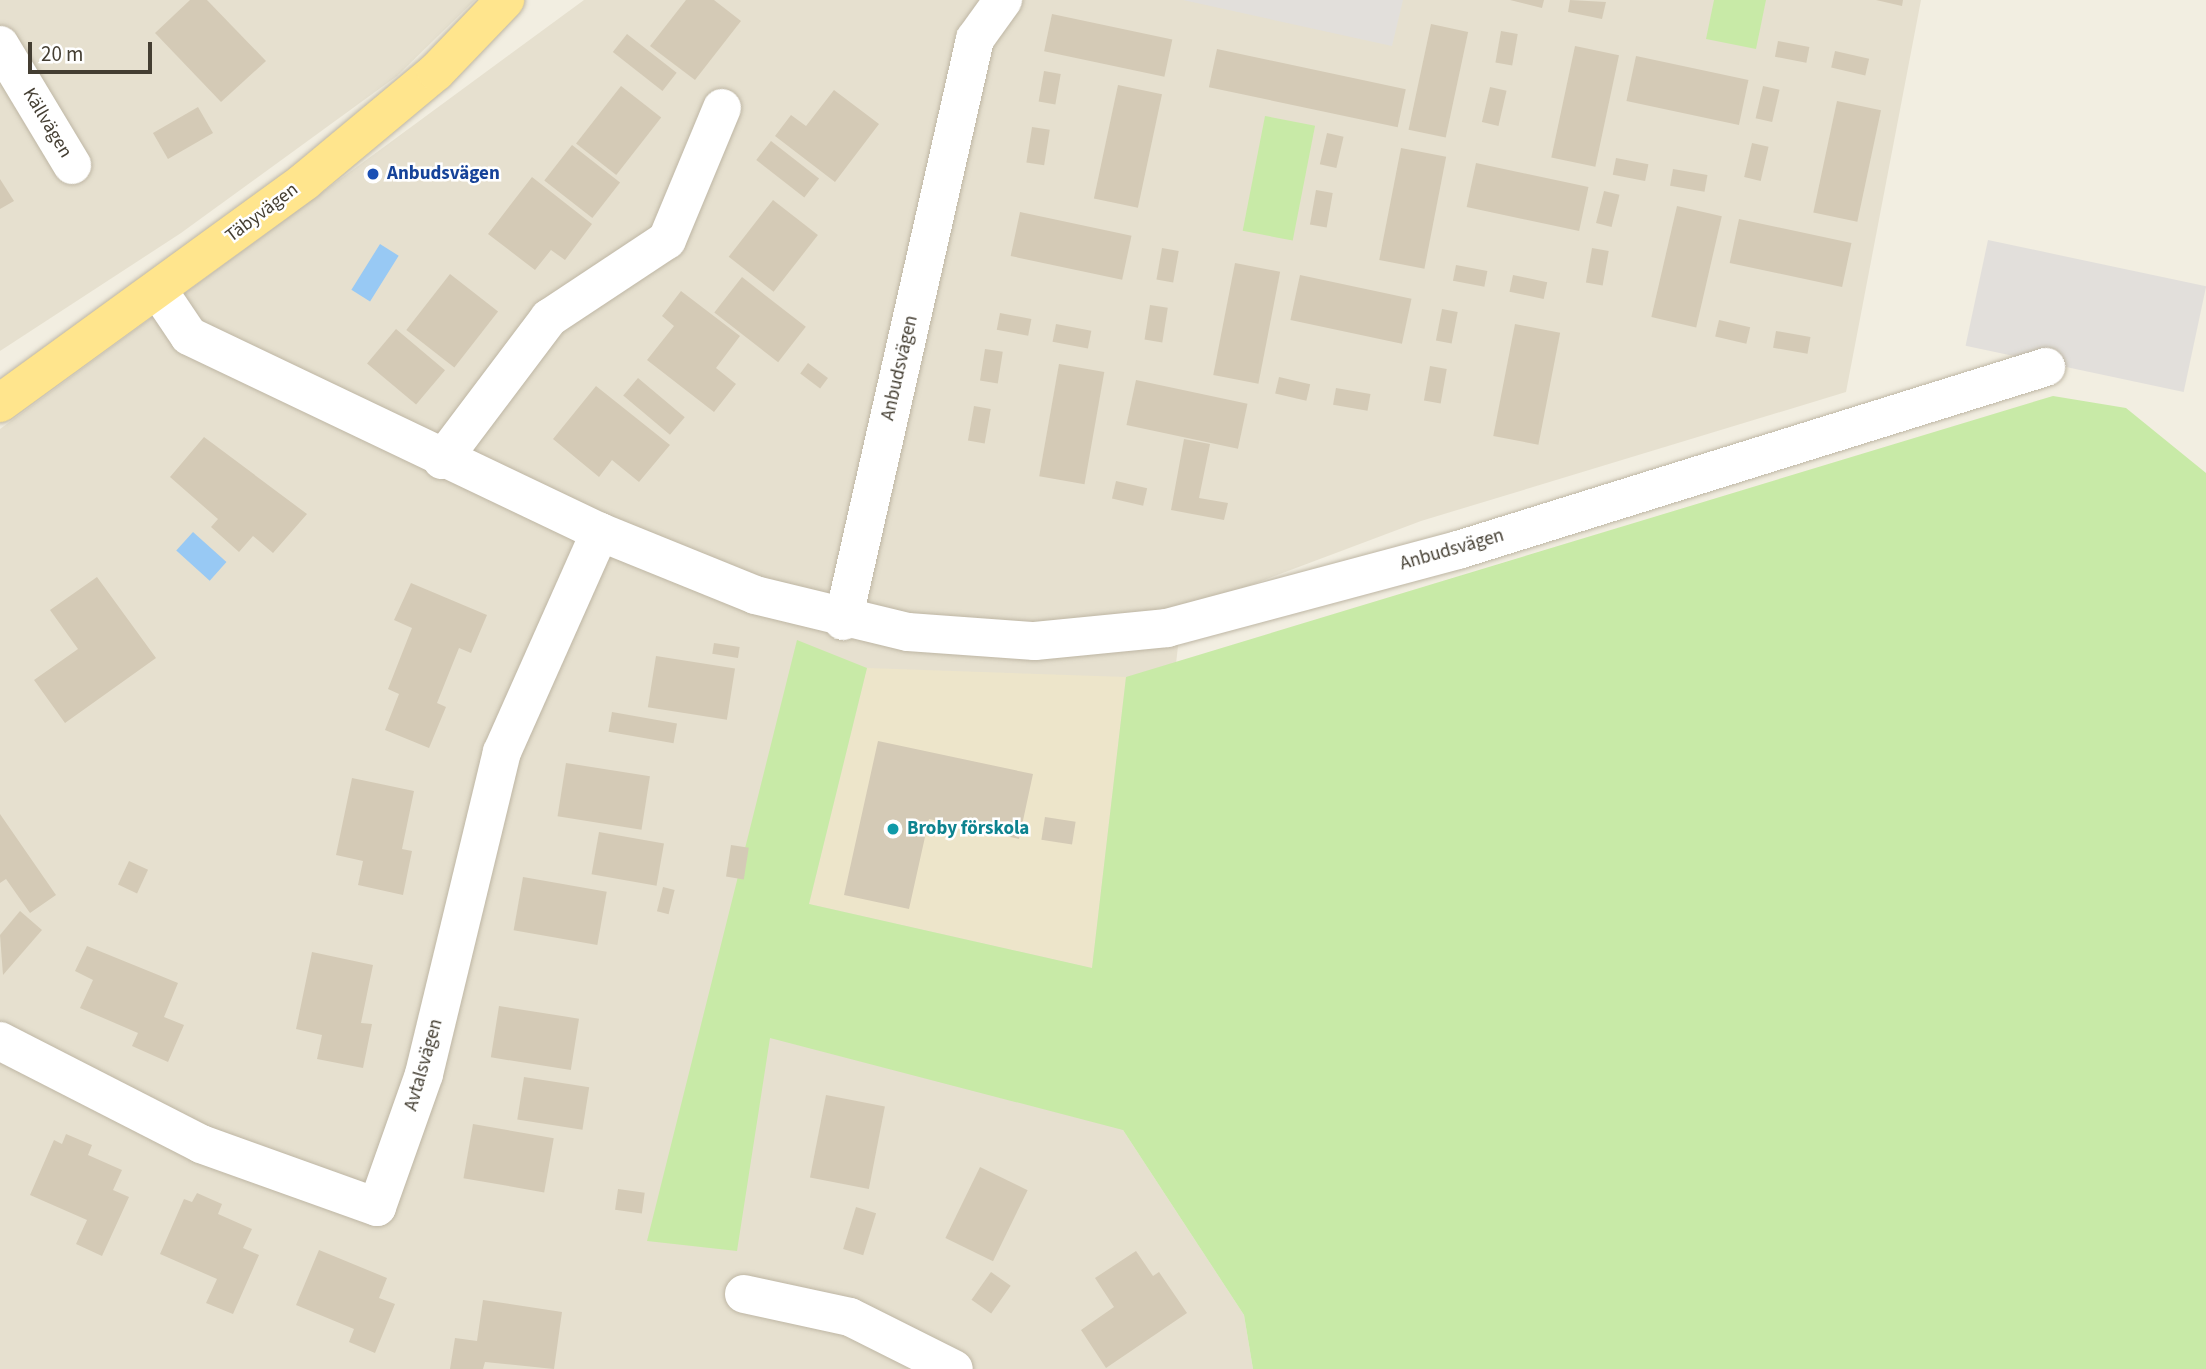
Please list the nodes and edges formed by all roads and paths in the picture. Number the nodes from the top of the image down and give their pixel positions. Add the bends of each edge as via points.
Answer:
1 (505, 0) edge
2 (1003, 0) edge
3 (0, 45) edge
4 (722, 108) dead end
5 (72, 164) dead end
6 (158, 290) junction
7 (2046, 367) dead end
8 (0, 403) edge
9 (442, 460) junction
10 (600, 533) junction
11 (843, 621) junction
12 (0, 1041) edge
13 (744, 1294) dead end
14 (954, 1369) edge

1 - 6 main road, Täbyvägen via 436,72 305,181
2 - 11 street, Anbudsvägen via 975,39
3 - 5 street, Källvägen
4 - 9 street via 667,240 549,318
6 - 8 main road, Täbyvägen
6 - 9 street, Anbudsvägen via 189,336
7 - 11 street, Anbudsvägen via 1458,550 1167,628 1035,641
9 - 10 street, Anbudsvägen
10 - 11 street, Anbudsvägen via 755,596
10 - 12 street, Avtalsvägen via 502,752 424,1074 376,1207 201,1144
13 - 14 street via 850,1317

